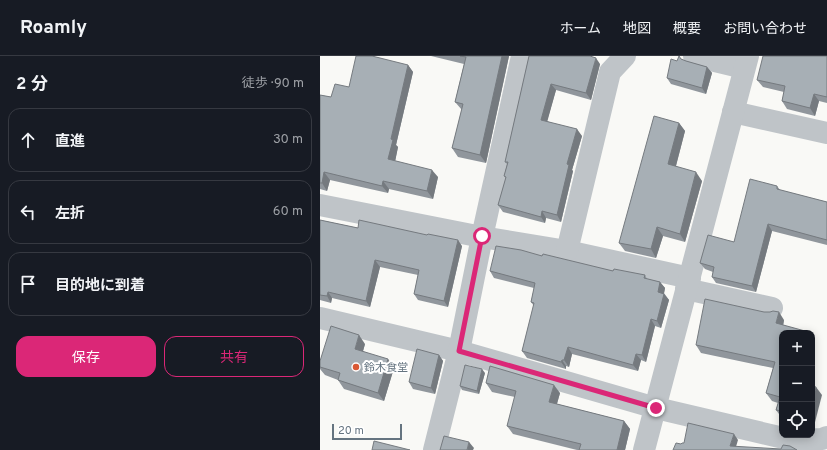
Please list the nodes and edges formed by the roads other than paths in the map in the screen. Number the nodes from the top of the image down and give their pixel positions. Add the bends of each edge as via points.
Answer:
1 (522, 56) edge
2 (694, 56) edge
3 (618, 57) edge
4 (746, 62) edge
5 (733, 112) junction
6 (827, 134) edge
7 (320, 205) edge
8 (482, 236) junction
9 (567, 251) junction
10 (688, 284) junction
11 (772, 308) dead end
12 (320, 318) edge
13 (459, 351) junction
14 (656, 408) junction
15 (827, 437) edge
16 (434, 450) edge
17 (644, 450) edge

1 - 8 street
2 - 4 street
3 - 9 street via 610,72
4 - 5 street
5 - 6 street
5 - 10 street
7 - 8 street
8 - 9 street
8 - 13 street
9 - 10 street
10 - 11 street
10 - 14 street
12 - 13 street
13 - 14 street
13 - 16 street
14 - 15 street via 792,440
14 - 17 street

